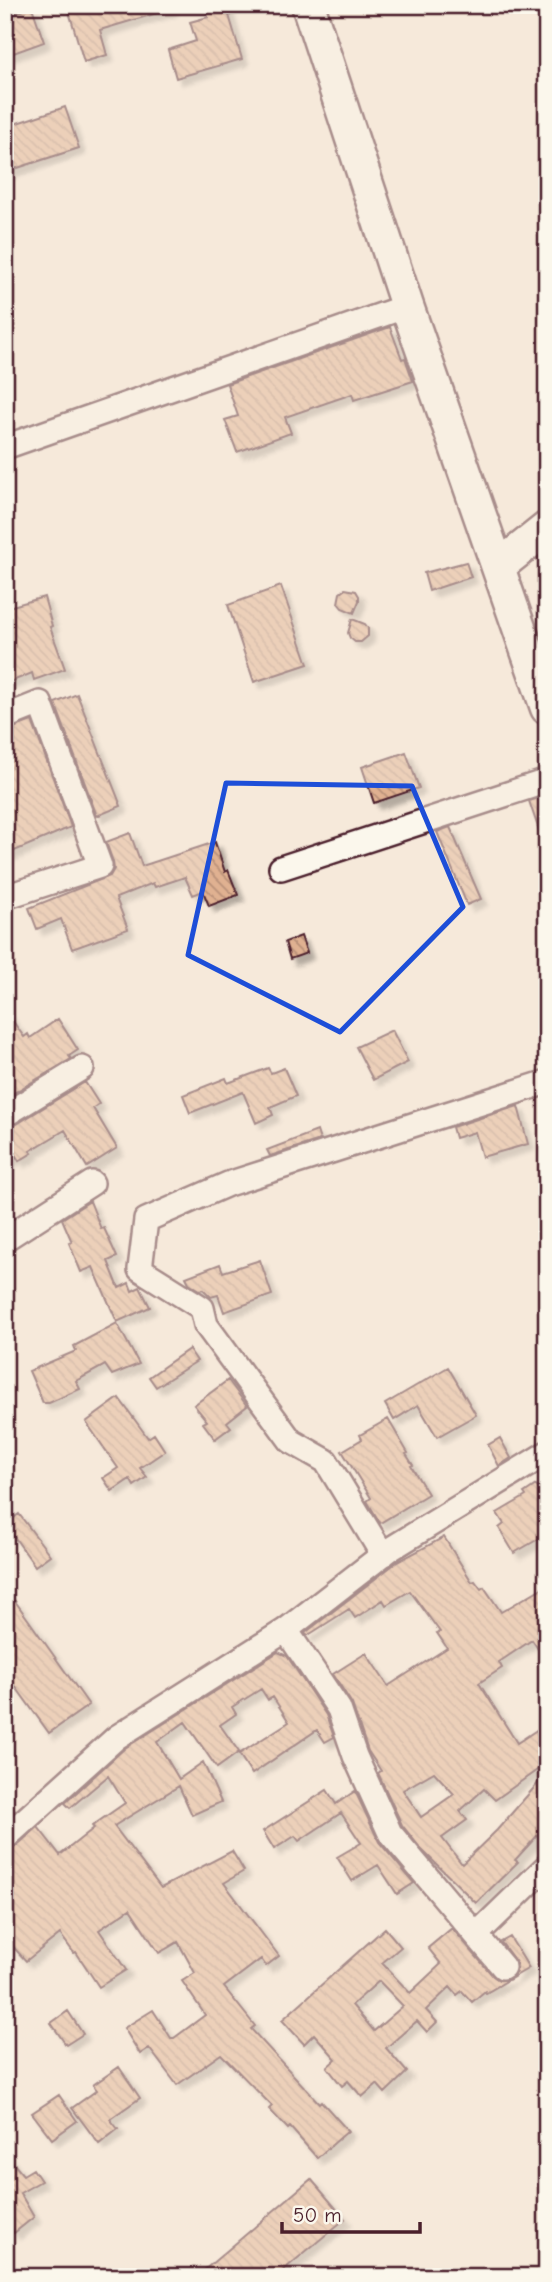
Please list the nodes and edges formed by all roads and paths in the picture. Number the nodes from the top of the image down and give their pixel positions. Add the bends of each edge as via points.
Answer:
1 (308, 5) edge
2 (407, 306) junction
3 (5, 447) edge
4 (547, 528) edge
5 (498, 567) junction
6 (547, 708) edge
7 (5, 717) edge
8 (547, 781) edge
9 (281, 868) dead end
10 (5, 897) edge
11 (82, 1068) dead end
12 (547, 1082) edge
13 (5, 1115) edge
14 (92, 1183) dead end
15 (5, 1239) edge
16 (547, 1453) edge
17 (383, 1555) junction
18 (286, 1630) junction
19 (5, 1838) edge
20 (547, 1866) edge
21 (477, 1934) junction
22 (503, 1967) dead end

1 - 2 street
2 - 3 street
2 - 5 street
4 - 5 street
5 - 6 street
7 - 10 street via 40,703 100,866
8 - 9 street
11 - 13 street
12 - 17 street via 228,1184 146,1220 140,1269 202,1308 206,1325 291,1441 326,1461
14 - 15 street
16 - 17 street
17 - 18 street
18 - 19 street via 117,1737
18 - 21 street via 339,1709 390,1833
20 - 21 street
21 - 22 street

